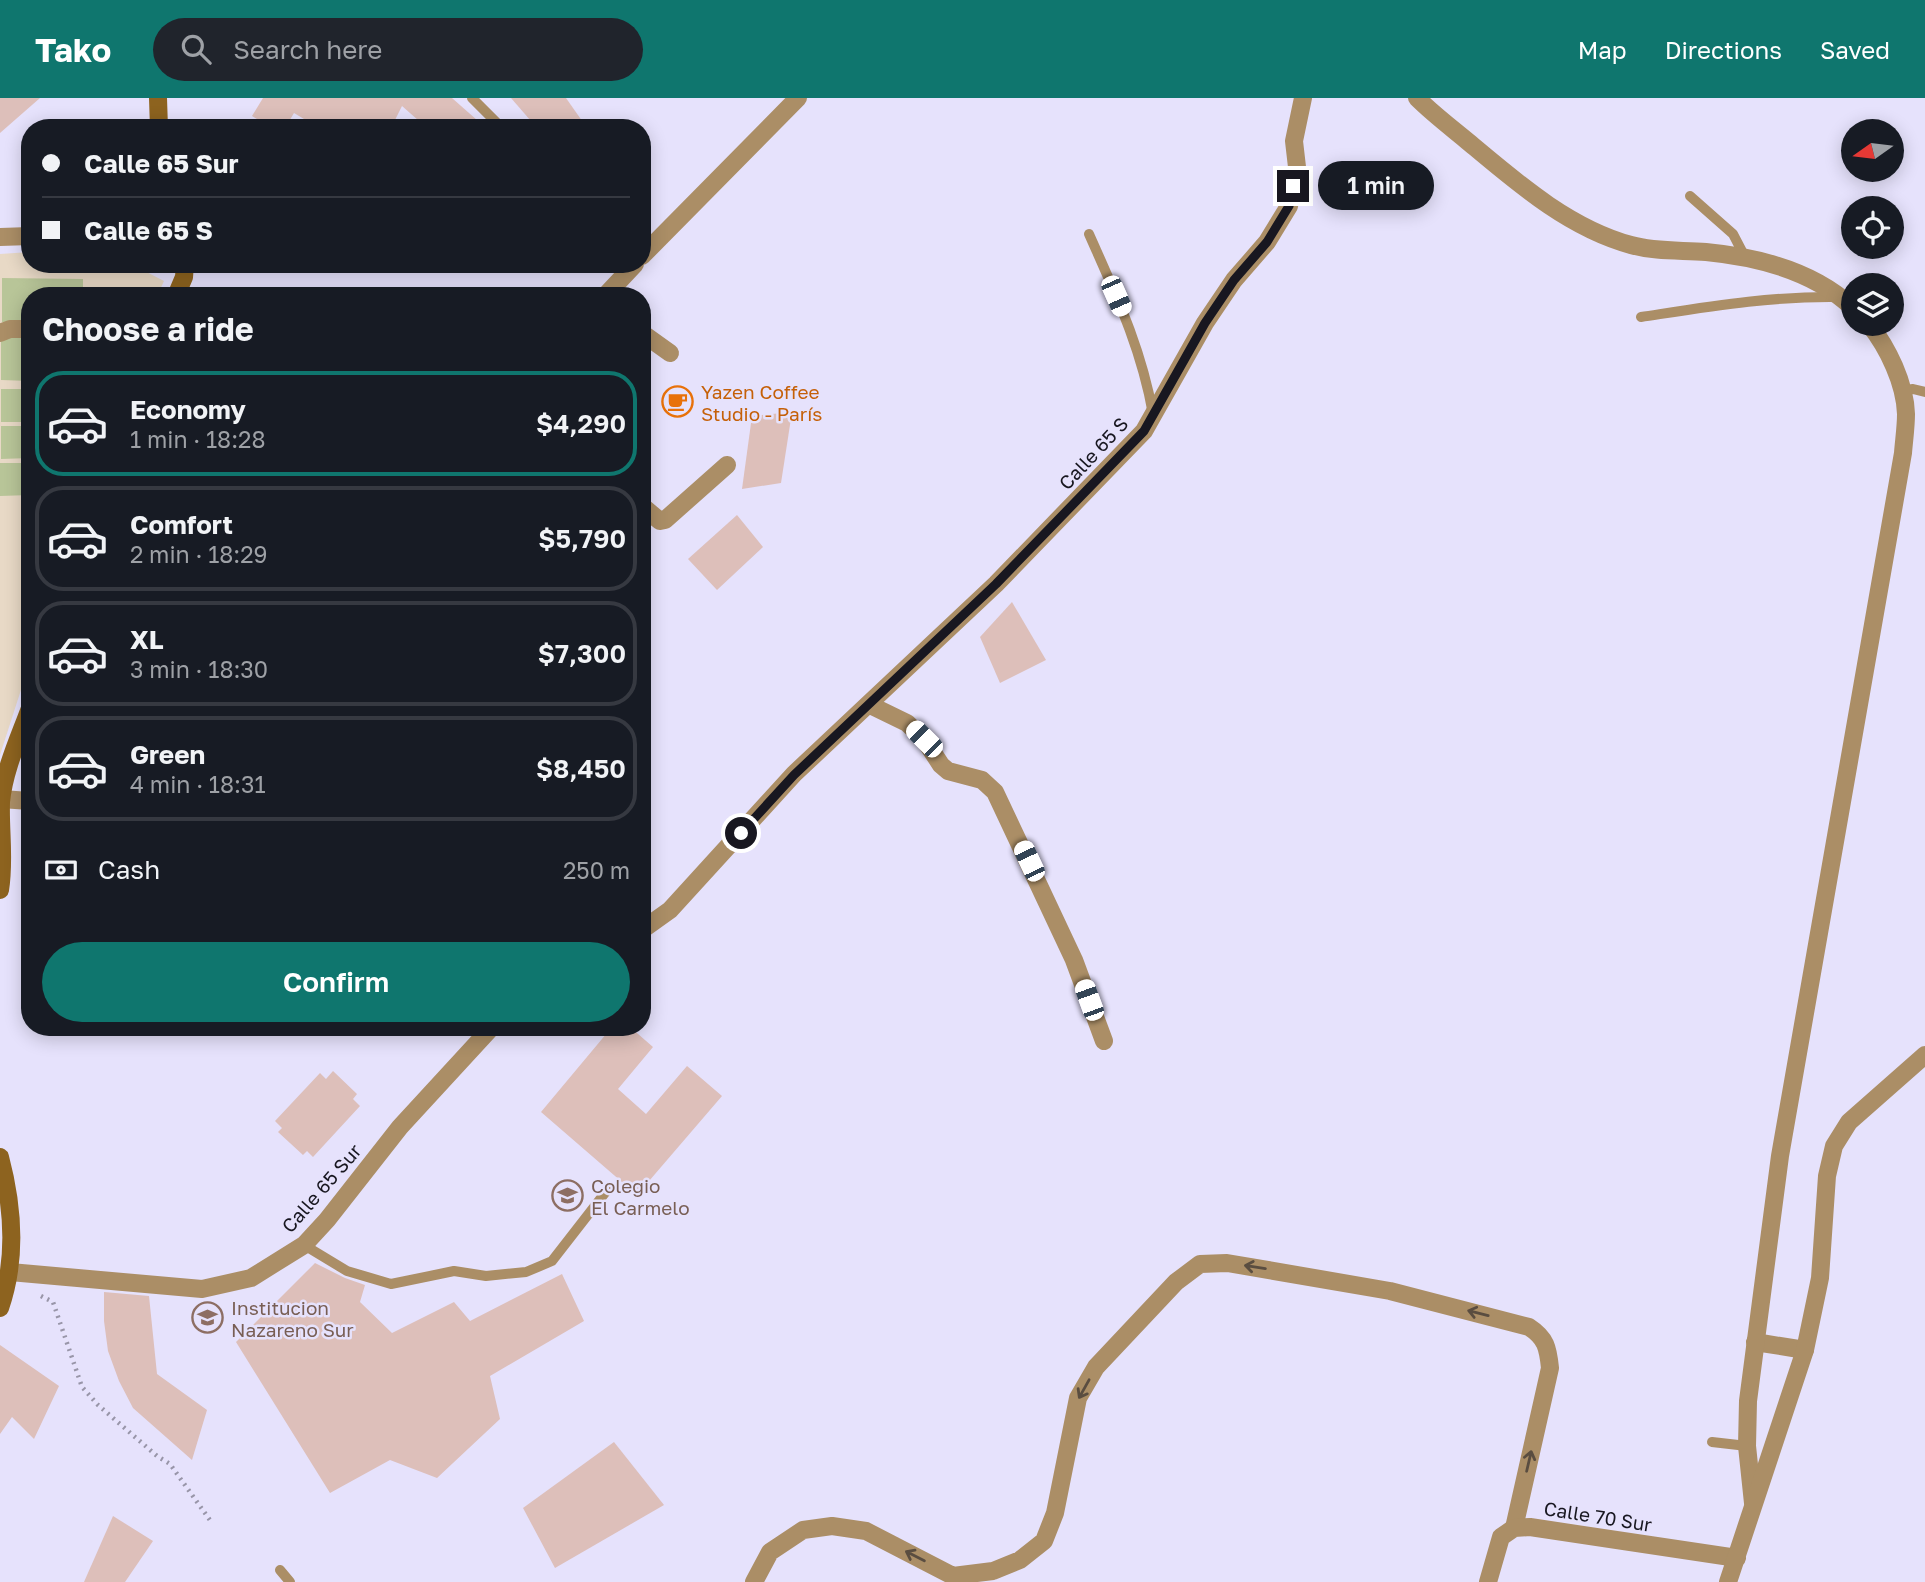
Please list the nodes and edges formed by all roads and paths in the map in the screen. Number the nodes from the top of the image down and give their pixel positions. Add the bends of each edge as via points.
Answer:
1 (158, 98) edge
2 (472, 98) edge
3 (798, 98) edge
4 (1303, 98) edge
5 (1417, 98) edge
6 (159, 119) edge
7 (493, 119) edge
8 (1690, 196) dead end
9 (1089, 234) dead end
10 (21, 236) edge
11 (0, 237) edge
12 (651, 247) edge
13 (1746, 259) junction
14 (627, 273) edge
15 (613, 287) edge
16 (1841, 299) edge
17 (1841, 302) edge
18 (1641, 317) dead end
19 (21, 329) edge
20 (0, 333) edge
21 (1877, 336) edge
22 (651, 339) edge
23 (670, 353) dead end
24 (1901, 391) junction
25 (1925, 392) edge
26 (1154, 416) junction
27 (727, 464) dead end
28 (651, 514) edge
29 (870, 705) junction
30 (21, 734) edge
31 (1, 799) edge
32 (21, 801) edge
33 (0, 890) edge
34 (651, 924) edge
35 (484, 1036) edge
36 (1104, 1041) dead end
37 (1925, 1055) edge
38 (0, 1157) edge
39 (608, 1189) dead end
40 (304, 1245) junction
41 (9, 1279) junction
42 (0, 1308) edge
43 (1755, 1342) junction
44 (1805, 1350) junction
45 (1712, 1441) dead end
46 (1747, 1446) junction
47 (1753, 1503) junction
48 (212, 1523) dead end
49 (1514, 1528) junction
50 (1737, 1558) junction
51 (280, 1570) dead end
52 (290, 1582) edge
53 (754, 1582) edge
54 (1488, 1582) edge
55 (1728, 1582) edge

1 - 6 street
2 - 7 lane
3 - 12 street
4 - 26 street, Calle 65 S via 1289,206 1205,323
5 - 13 street via 1498,167 1591,232 1632,246
8 - 13 lane via 1733,234
9 - 26 lane via 1134,337
10 - 11 street
13 - 16 street via 1801,275
14 - 15 street
17 - 18 lane via 1794,297
19 - 20 street
21 - 24 street
22 - 23 street
24 - 25 lane
24 - 43 street via 1906,412 1903,453 1780,1156
26 - 29 street, Calle 65 S via 996,584
27 - 28 street via 665,520
29 - 34 street, Calle 65 S via 794,775 670,910
29 - 36 street via 907,723 948,771 982,780 995,792 1074,960
30 - 31 street
31 - 32 street
31 - 33 street
35 - 40 street, Calle 65 Sur via 400,1127
37 - 44 street via 1849,1122 1834,1146 1827,1177 1820,1278
38 - 41 street via 11,1226
39 - 40 lane via 552,1261 526,1272 486,1276 454,1271 391,1284 347,1271
40 - 41 street, Calle 65 Sur via 251,1278 202,1289
41 - 42 street
41 - 48 path via 53,1302 82,1387 170,1464
43 - 44 street
43 - 46 street
44 - 47 street
45 - 46 lane
46 - 47 street
47 - 50 street
49 - 50 street, Calle 70 Sur
49 -> 53 street via 1550,1368 1542,1335 1529,1326 1390,1291 1227,1263 1200,1264 1096,1367 1078,1398 1055,1513 1044,1541 1020,1560 993,1571 953,1576 866,1531 832,1526 803,1530 770,1552
49 - 54 street via 1501,1537
50 - 55 street
51 - 52 lane

